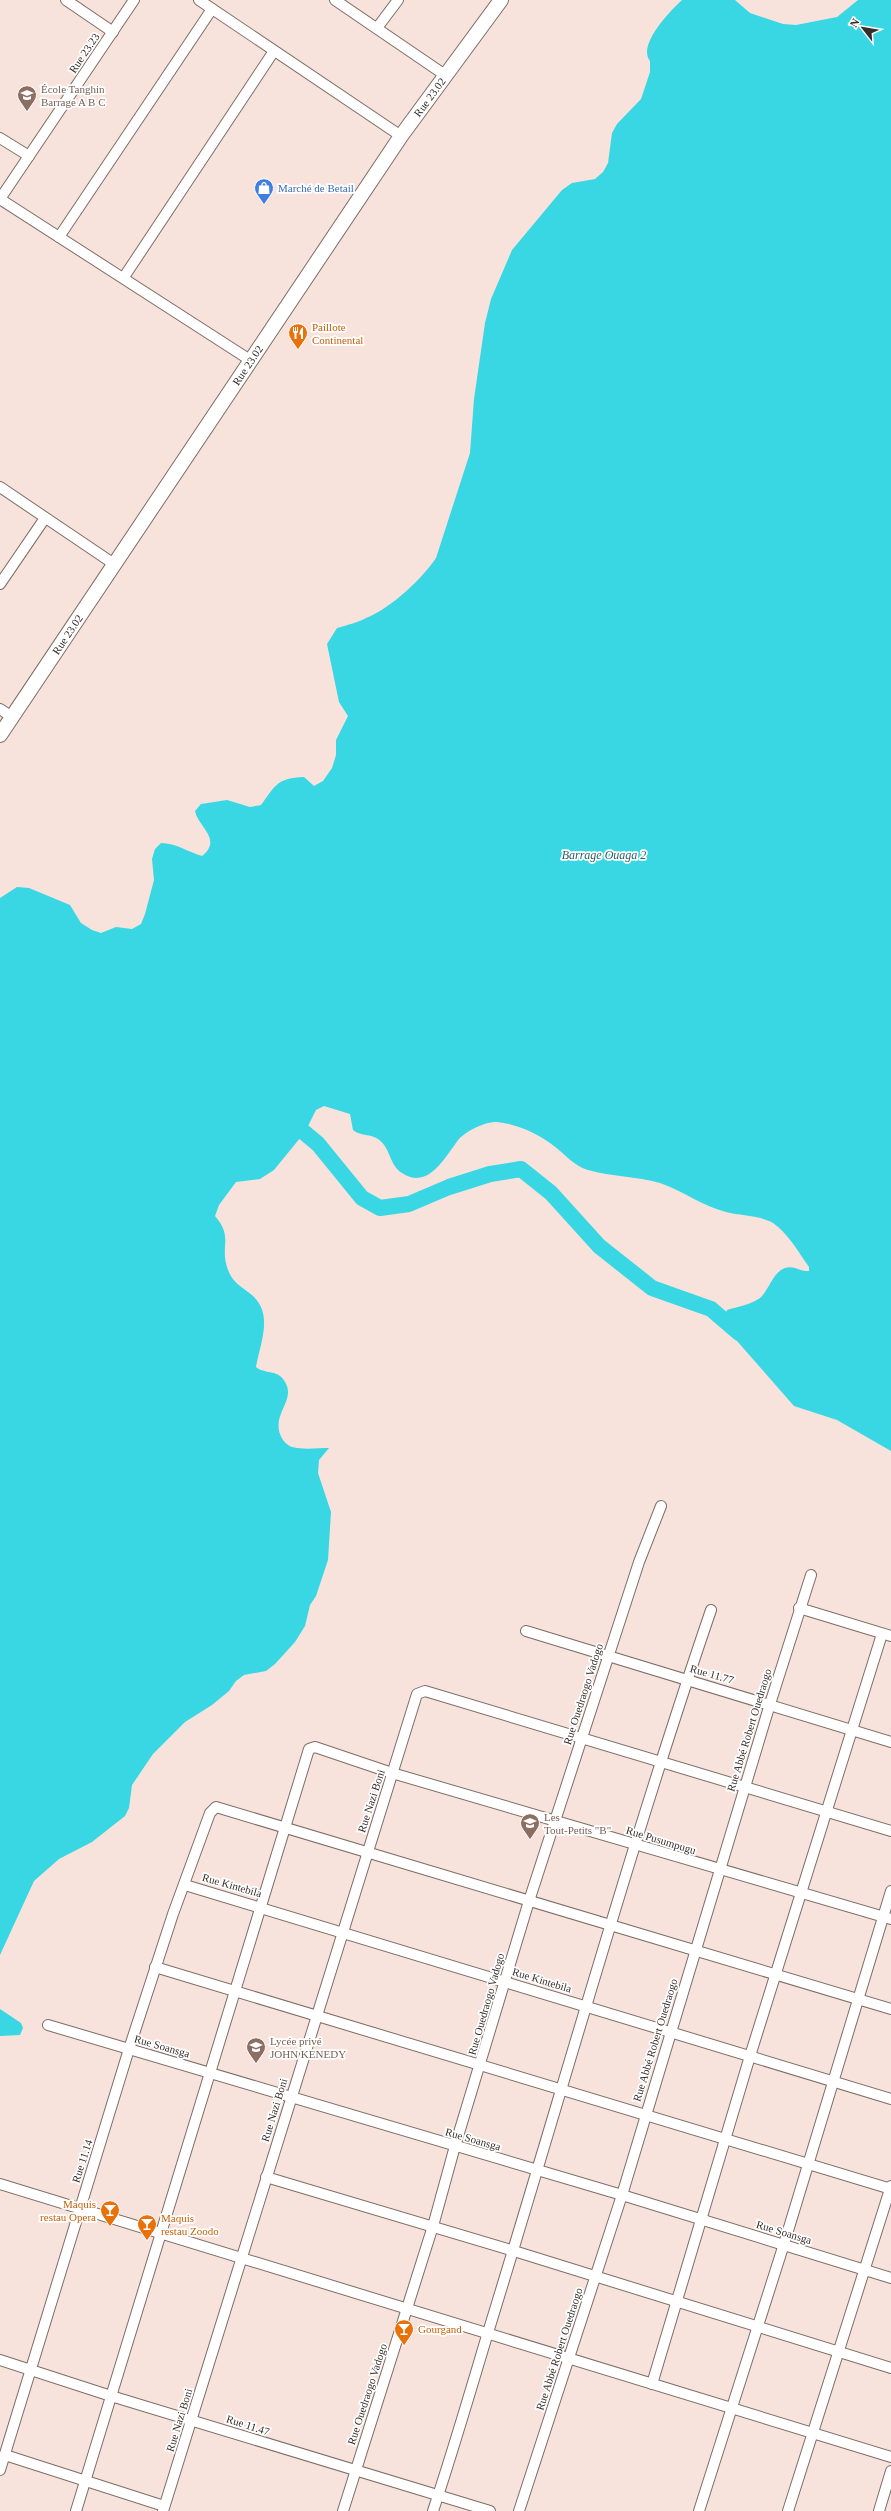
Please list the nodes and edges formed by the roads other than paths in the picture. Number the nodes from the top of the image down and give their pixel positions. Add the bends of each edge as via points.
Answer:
1 (66, 0) edge
2 (134, 0) edge
3 (199, 0) edge
4 (335, 0) edge
5 (398, 0) edge
6 (501, 0) edge
7 (212, 9) junction
8 (377, 28) junction
9 (113, 32) junction
10 (274, 51) junction
11 (445, 75) junction
12 (401, 136) junction
13 (0, 138) edge
14 (29, 156) junction
15 (0, 199) edge
16 (59, 237) junction
17 (124, 278) junction
18 (250, 360) junction
19 (0, 487) edge
20 (45, 518) junction
21 (114, 564) junction
22 (0, 584) edge
23 (0, 709) edge
24 (12, 717) junction
25 (0, 735) edge
26 (661, 1506) dead end
27 (811, 1575) dead end
28 (800, 1608) junction
29 (711, 1610) dead end
30 (526, 1631) dead end
31 (886, 1635) edge
32 (608, 1656) junction
33 (688, 1680) junction
34 (770, 1704) junction
35 (852, 1730) junction
36 (582, 1739) junction
37 (891, 1742) edge
38 (662, 1764) junction
39 (392, 1773) junction
40 (744, 1787) junction
41 (827, 1812) junction
42 (556, 1820) junction
43 (285, 1827) junction
44 (891, 1831) edge
45 (637, 1845) junction
46 (367, 1851) junction
47 (719, 1870) junction
48 (185, 1885) junction
49 (891, 1891) edge
50 (802, 1892) junction
51 (529, 1901) junction
52 (262, 1906) junction
53 (887, 1918) edge
54 (612, 1925) junction
55 (343, 1932) junction
56 (695, 1949) junction
57 (155, 1967) junction
58 (776, 1974) junction
59 (505, 1981) junction
60 (234, 1989) junction
61 (859, 1999) junction
62 (587, 2007) junction
63 (891, 2009) edge
64 (316, 2015) junction
65 (48, 2025) dead end
66 (670, 2031) junction
67 (129, 2049) junction
68 (750, 2056) junction
69 (481, 2064) junction
70 (210, 2072) junction
71 (834, 2081) junction
72 (561, 2089) junction
73 (291, 2097) junction
74 (891, 2099) edge
75 (645, 2113) junction
76 (726, 2139) junction
77 (455, 2146) junction
78 (809, 2163) junction
79 (539, 2171) junction
80 (266, 2177) junction
81 (0, 2184) edge
82 (891, 2188) edge
83 (622, 2195) junction
84 (80, 2207) junction
85 (701, 2220) junction
86 (433, 2226) junction
87 (161, 2232) junction
88 (784, 2244) junction
89 (514, 2251) junction
90 (241, 2257) junction
91 (865, 2270) junction
92 (596, 2277) junction
93 (891, 2278) edge
94 (676, 2302) junction
95 (407, 2308) junction
96 (758, 2327) junction
97 (488, 2332) junction
98 (839, 2353) junction
99 (569, 2357) junction
100 (0, 2360) edge
101 (891, 2368) edge
102 (30, 2371) junction
103 (652, 2384) junction
104 (111, 2396) junction
105 (733, 2408) junction
106 (192, 2419) junction
107 (814, 2434) junction
108 (5, 2455) junction
109 (891, 2457) edge
110 (356, 2469) junction
111 (0, 2470) edge
112 (891, 2471) edge
113 (86, 2480) junction
114 (439, 2495) junction
115 (163, 2508) edge
116 (76, 2511) edge
117 (343, 2511) edge
118 (433, 2511) edge
119 (490, 2511) edge
120 (519, 2511) edge
121 (699, 2511) edge
122 (788, 2511) edge
123 (879, 2511) edge

1 - 9 street
2 - 9 street, Rue 23.23
3 - 7 street
4 - 8 street
5 - 8 street
6 - 11 street, Rue 23.02
7 - 10 street
7 - 16 street
8 - 11 street
9 - 14 street, Rue 23.23
10 - 12 street
10 - 17 street
11 - 12 street, Rue 23.02
12 - 18 street, Rue 23.02
13 - 14 street
14 - 15 street, Rue 23.23
15 - 16 street
16 - 17 street
17 - 18 street
18 - 21 street, Rue 23.02
19 - 20 street
20 - 21 street
20 - 22 street
21 - 24 street, Rue 23.02
23 - 24 street
24 - 25 street, Rue 23.02
26 - 32 street, Rue Ouedraogo Vadogo via 639,1562
27 - 28 street, Rue Abbé Robert Ouedraogo
28 - 31 street
28 - 34 street, Rue Abbé Robert Ouedraogo
29 - 33 street
30 - 32 street, Rue 11.77
31 - 35 street
32 - 33 street, Rue 11.77
32 - 36 street, Rue Ouedraogo Vadogo
33 - 34 street, Rue 11.77
33 - 38 street
34 - 35 street, Rue 11.77
34 - 40 street, Rue Abbé Robert Ouedraogo
35 - 37 street, Rue 11.77
35 - 41 street
36 - 38 street
36 - 39 street, Rue Nazi Boni via 424,1691 417,1694
36 - 42 street, Rue Ouedraogo Vadogo
38 - 40 street
38 - 45 street
39 - 42 street, Rue Pusumpugu
39 - 43 street, Rue Pusumpugu via 315,1747 309,1749
39 - 46 street, Rue Nazi Boni
40 - 41 street
40 - 47 street, Rue Abbé Robert Ouedraogo
41 - 44 street
41 - 50 street
42 - 45 street, Rue Pusumpugu
42 - 51 street, Rue Ouedraogo Vadogo
43 - 46 street
43 - 48 street, Rue 11.14 via 219,1807 214,1808
43 - 52 street
45 - 47 street, Rue Pusumpugu
45 - 54 street
46 - 51 street
46 - 55 street, Rue Nazi Boni
47 - 50 street, Rue Pusumpugu
47 - 56 street, Rue Abbé Robert Ouedraogo
48 - 52 street, Rue Kintebila
48 - 57 street, Rue 11.14
49 - 53 street
50 - 53 street, Rue Pusumpugu
50 - 58 street
51 - 54 street
51 - 59 street, Rue Ouedraogo Vadogo
52 - 55 street, Rue Kintebila
52 - 60 street
53 - 61 street
54 - 56 street
54 - 62 street
55 - 59 street, Rue Kintebila
55 - 64 street, Rue Nazi Boni
56 - 58 street
56 - 66 street, Rue Abbé Robert Ouedraogo
57 - 60 street
57 - 67 street, Rue 11.14
58 - 61 street
58 - 68 street
59 - 62 street, Rue Kintebila
59 - 69 street, Rue Ouedraogo Vadogo
60 - 64 street
60 - 70 street
61 - 63 street
61 - 71 street
62 - 66 street, Rue Kintebila
62 - 72 street
64 - 69 street
64 - 73 street, Rue Nazi Boni
65 - 67 street, Rue Soansga
66 - 68 street, Rue Kintebila
66 - 75 street, Rue Abbé Robert Ouedraogo
67 - 70 street, Rue Soansga
67 - 84 street, Rue 11.14
68 - 71 street, Rue Kintebila
68 - 76 street
69 - 72 street
69 - 77 street, Rue Ouedraogo Vadogo
70 - 73 street, Rue Soansga
70 - 87 street
71 - 74 street, Rue Kintebila
71 - 78 street
72 - 75 street
72 - 79 street
73 - 77 street, Rue Soansga
73 - 80 street, Rue Nazi Boni
75 - 76 street
75 - 83 street, Rue Abbé Robert Ouedraogo
76 - 78 street
76 - 85 street
77 - 79 street, Rue Soansga
77 - 86 street, Rue Ouedraogo Vadogo
78 - 82 street
78 - 88 street
79 - 83 street, Rue Soansga
79 - 89 street
80 - 86 street
80 - 90 street, Rue Nazi Boni
81 - 84 street
82 - 91 street
83 - 85 street, Rue Soansga
83 - 92 street, Rue Abbé Robert Ouedraogo
84 - 87 street
84 - 102 street, Rue 11.14
85 - 88 street, Rue Soansga
85 - 94 street
86 - 89 street
86 - 95 street, Rue Ouedraogo Vadogo
87 - 90 street
87 - 104 street
88 - 91 street, Rue Soansga
88 - 96 street
89 - 92 street
89 - 97 street
90 - 95 street
90 - 106 street, Rue Nazi Boni
91 - 93 street, Rue Soansga
91 - 98 street
92 - 94 street
92 - 99 street, Rue Abbé Robert Ouedraogo
94 - 96 street
94 - 103 street
95 - 97 street
95 - 110 street, Rue Ouedraogo Vadogo
96 - 98 street
96 - 105 street
97 - 99 street
97 - 114 street
98 - 101 street
98 - 107 street
99 - 103 street
99 - 120 street, Rue Abbé Robert Ouedraogo
100 - 102 street, Rue 11.47
102 - 104 street, Rue 11.47
102 - 108 street, Rue 11.14
103 - 105 street
104 - 106 street, Rue 11.47
104 - 113 street
105 - 107 street
105 - 121 street
106 - 110 street, Rue 11.47
106 - 115 street, Rue Nazi Boni
107 - 109 street
107 - 122 street
108 - 111 street, Rue 11.14
108 - 113 street
110 - 114 street, Rue 11.47
110 - 117 street, Rue Ouedraogo Vadogo
112 - 123 street
113 - 115 street
113 - 116 street
114 - 118 street
114 - 119 street, Rue 11.47

